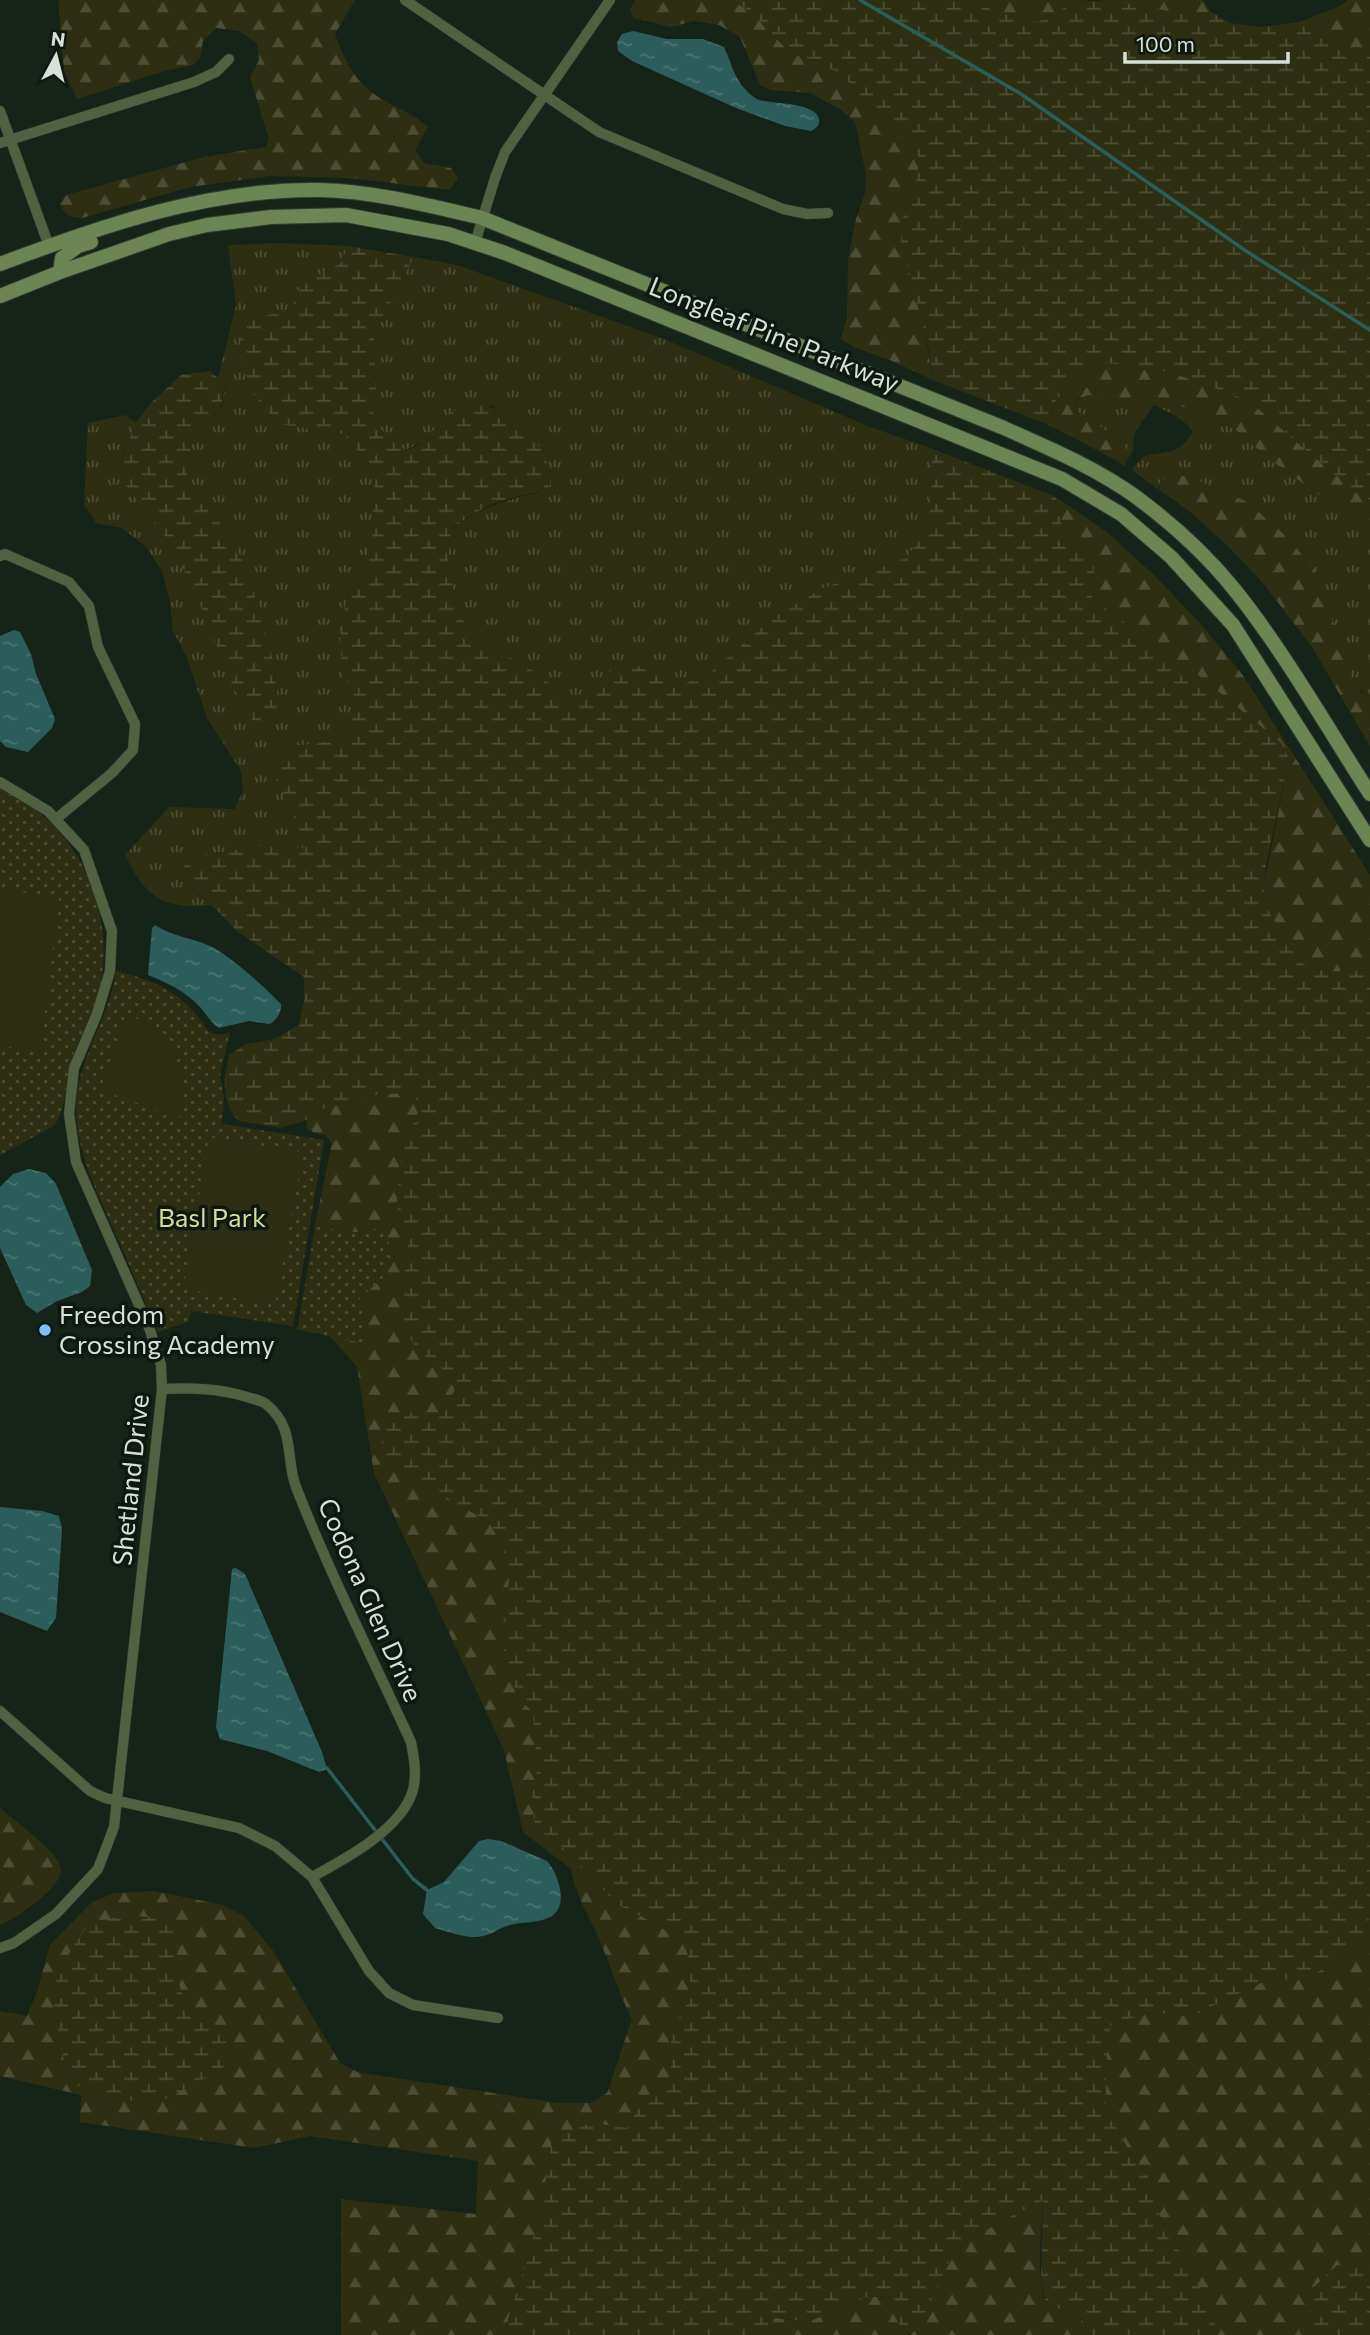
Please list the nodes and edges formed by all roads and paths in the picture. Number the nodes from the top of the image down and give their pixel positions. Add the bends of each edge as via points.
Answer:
1 (405, 0) edge
2 (610, 0) edge
3 (229, 59) dead end
4 (544, 95) junction
5 (0, 111) edge
6 (11, 139) junction
7 (0, 143) edge
8 (196, 202) junction
9 (828, 213) dead end
10 (482, 218) junction
11 (475, 243) junction
12 (49, 246) junction
13 (0, 264) edge
14 (60, 272) junction
15 (0, 296) edge
16 (1166, 521) junction
17 (1151, 539) junction
18 (0, 556) edge
19 (0, 782) edge
20 (1370, 794) edge
21 (56, 820) junction
22 (1370, 840) edge
23 (162, 1389) junction
24 (0, 1711) edge
25 (118, 1801) junction
26 (312, 1877) junction
27 (0, 1948) edge
28 (499, 2018) dead end

1 - 4 street
2 - 4 street
3 - 6 street via 216,72 194,82
4 - 9 street via 611,138 783,209
4 - 10 street via 505,152
5 - 6 street
6 - 7 street
6 - 12 street
8 - 10 main road, Longleaf Pine Parkway via 260,192 323,190
8 - 12 main road, Longleaf Pine Parkway
8 - 14 main road via 194,211 78,246 62,258
10 - 11 street
10 - 16 main road, Longleaf Pine Parkway via 1004,428 1076,460
11 - 14 main road, Longleaf Pine Parkway via 345,215 271,217 169,234
11 - 17 main road, Longleaf Pine Parkway via 1062,479 1121,513
12 - 13 main road, Longleaf Pine Parkway
14 - 15 main road, Longleaf Pine Parkway
16 - 17 main road
16 - 20 main road, Longleaf Pine Parkway via 1233,587
17 - 22 main road, Longleaf Pine Parkway via 1233,625
18 - 21 street via 69,582 89,606 98,647 135,724 133,750
19 - 21 street, Shetland Drive
21 - 23 street, Shetland Drive via 84,850 112,930 110,971 74,1068 69,1114 76,1162 150,1329 161,1365
23 - 25 street, Shetland Drive
23 - 26 street, Codona Glen Drive via 230,1392 264,1402 280,1418 290,1446 294,1480 315,1535 411,1742 412,1791 398,1819 348,1858
24 - 25 street via 90,1791
25 - 26 street via 239,1828 275,1846
25 - 27 street, Shetland Drive via 98,1869 56,1914
26 - 28 street via 369,1971 389,1993 412,2005

